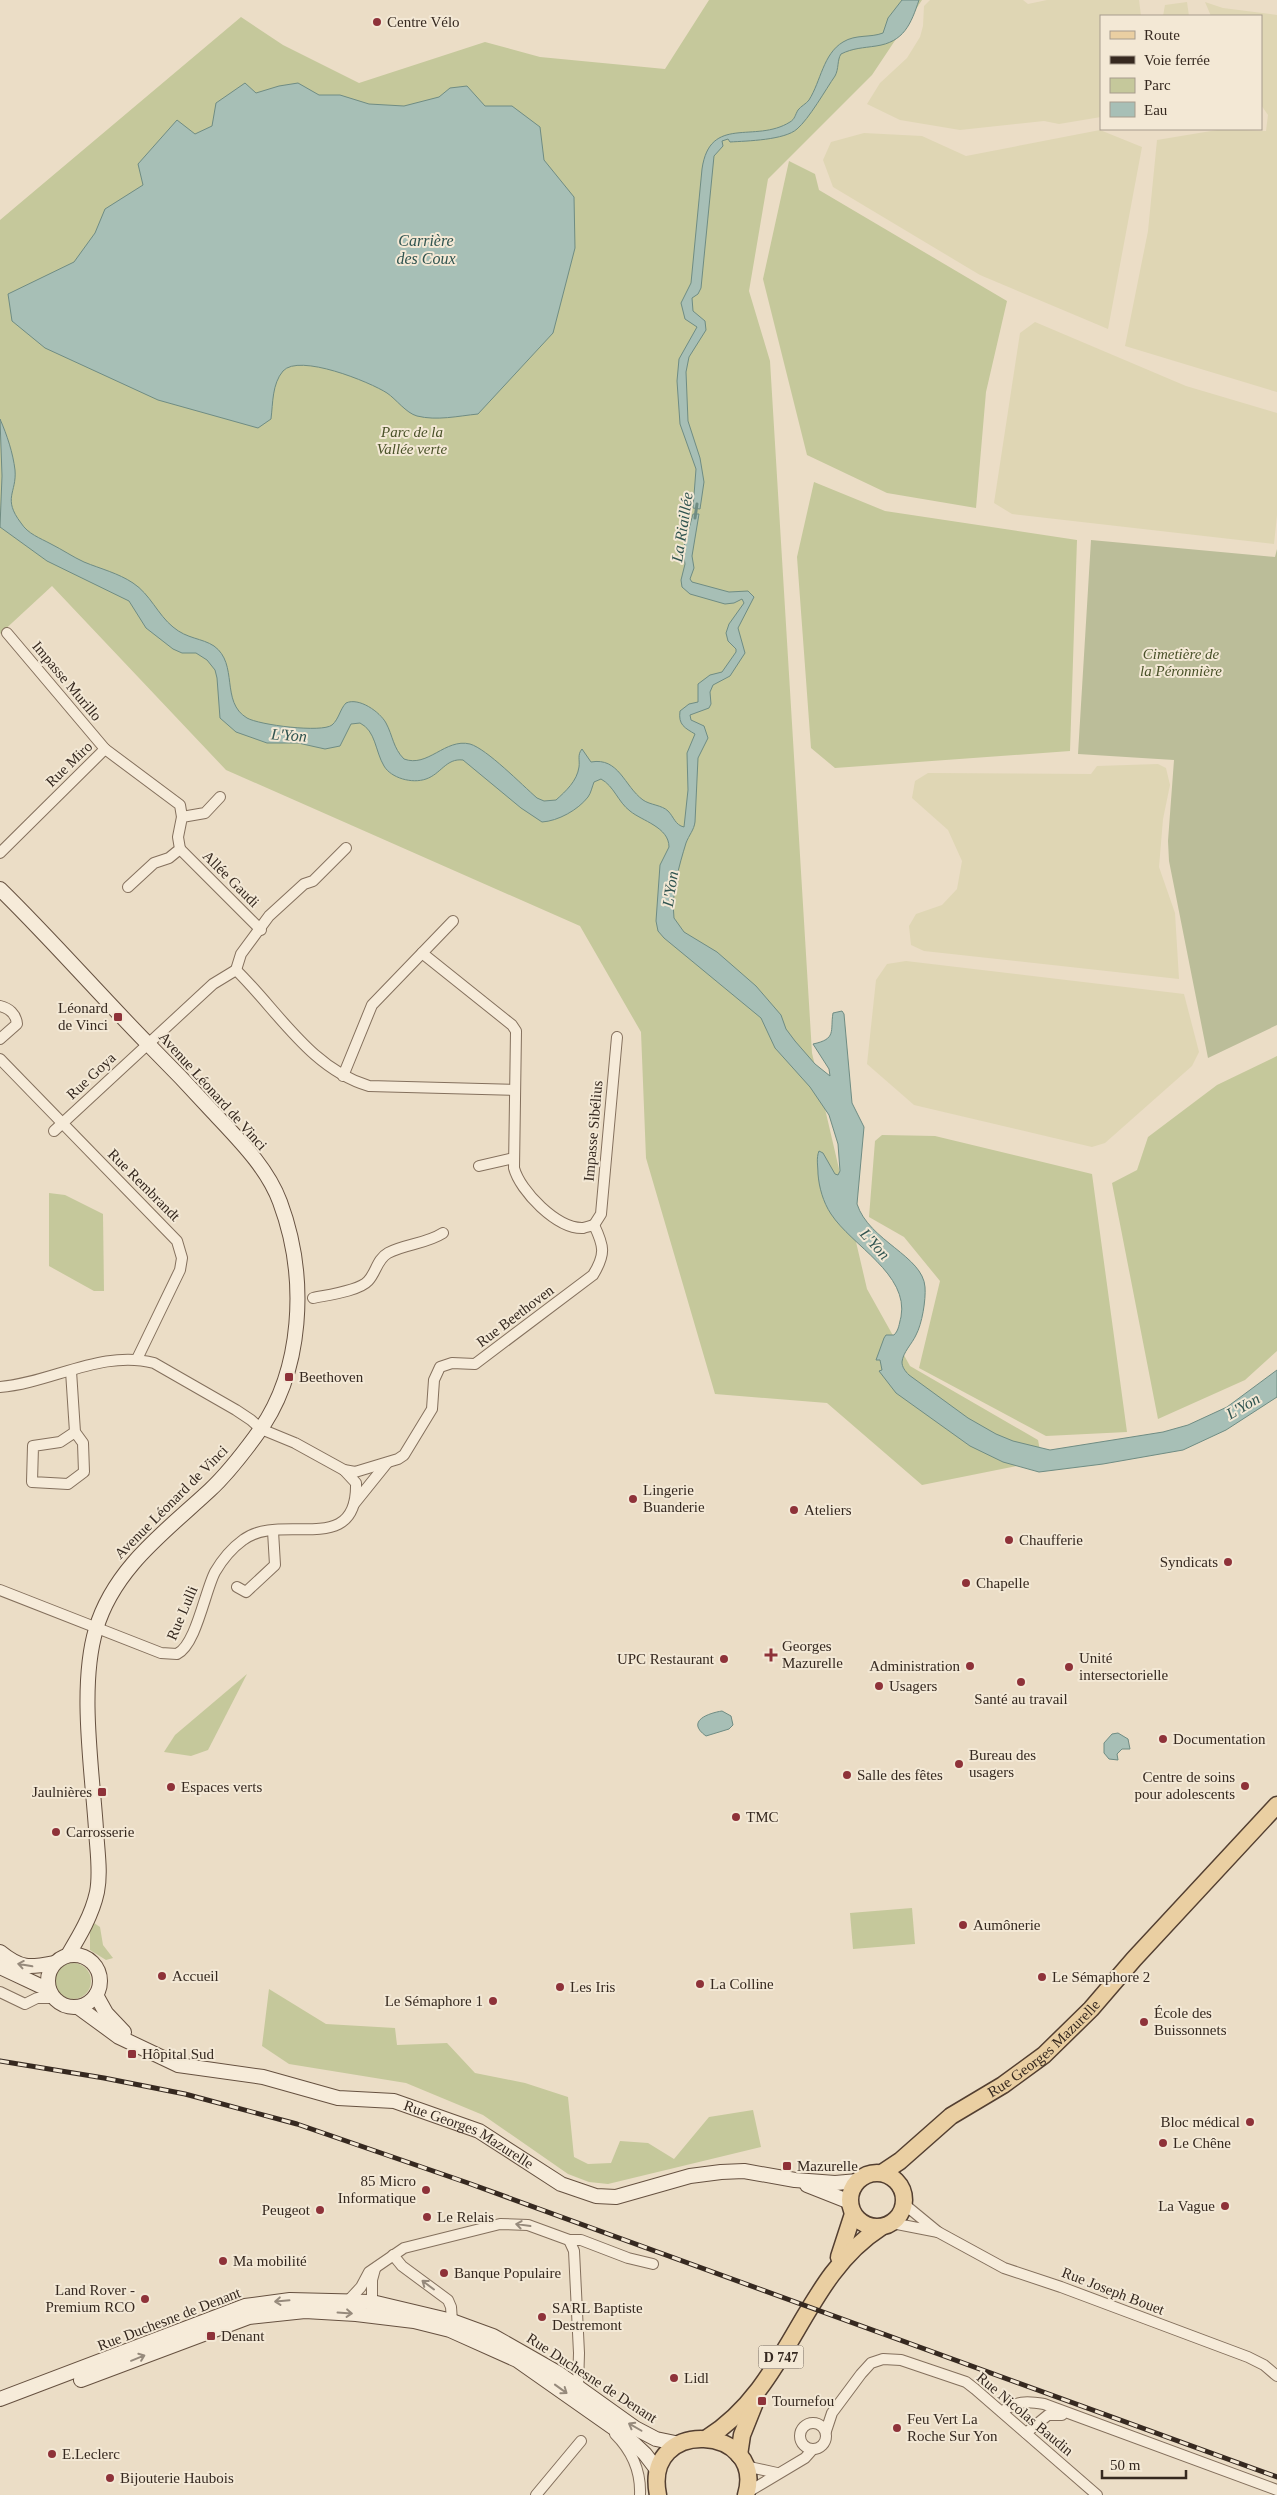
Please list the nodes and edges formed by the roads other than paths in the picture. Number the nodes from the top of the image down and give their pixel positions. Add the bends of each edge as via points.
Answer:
1 (7, 633) dead end
2 (105, 749) junction
3 (220, 797) dead end
4 (182, 817) junction
5 (346, 848) dead end
6 (180, 849) junction
7 (0, 852) edge
8 (128, 888) dead end
9 (0, 889) edge
10 (453, 921) dead end
11 (261, 930) junction
12 (422, 953) junction
13 (236, 970) junction
14 (0, 1006) edge
15 (617, 1038) dead end
16 (0, 1039) edge
17 (148, 1044) junction
18 (0, 1059) edge
19 (343, 1076) junction
20 (515, 1090) junction
21 (63, 1122) junction
22 (54, 1131) dead end
23 (514, 1158) junction
24 (478, 1166) dead end
25 (594, 1225) junction
26 (442, 1233) dead end
27 (313, 1298) dead end
28 (137, 1359) junction
29 (71, 1371) junction
30 (0, 1387) edge
31 (261, 1429) junction
32 (75, 1432) junction
33 (387, 1463) junction
34 (344, 1470) junction
35 (353, 1504) junction
36 (273, 1531) junction
37 (237, 1587) dead end
38 (0, 1590) edge
39 (96, 1626) junction
40 (1277, 1805) edge
41 (87, 1923) junction
42 (0, 1952) edge
43 (68, 1955) junction
44 (89, 1959) junction
45 (54, 1963) junction
46 (0, 1967) edge
47 (0, 1992) edge
48 (51, 1994) junction
49 (96, 1995) junction
50 (78, 2007) junction
51 (138, 2047) junction
52 (920, 2144) junction
53 (882, 2173) junction
54 (795, 2180) junction
55 (858, 2181) junction
56 (903, 2197) junction
57 (851, 2208) junction
58 (886, 2225) junction
59 (938, 2232) junction
60 (569, 2240) junction
61 (397, 2253) junction
62 (653, 2264) dead end
63 (376, 2266) junction
64 (834, 2271) junction
65 (348, 2301) junction
66 (372, 2309) junction
67 (452, 2321) junction
68 (1277, 2376) edge
69 (578, 2387) junction
70 (759, 2391) junction
71 (0, 2399) edge
72 (0, 2407) edge
73 (587, 2408) junction
74 (1002, 2412) junction
75 (832, 2413) junction
76 (1073, 2416) junction
77 (816, 2423) junction
78 (826, 2431) junction
79 (1026, 2433) junction
80 (707, 2438) junction
81 (581, 2441) dead end
82 (802, 2442) junction
83 (680, 2444) junction
84 (813, 2449) junction
85 (742, 2460) junction
86 (793, 2465) junction
87 (658, 2471) junction
88 (777, 2473) junction
89 (1277, 2490) edge
90 (747, 2494) edge
91 (536, 2495) edge
92 (640, 2495) edge
93 (658, 2495) edge
94 (1097, 2495) edge

1 - 2 street, Impasse Murillo
2 - 4 street, Rue Miro via 180,804
2 - 7 street, Rue Miro
3 - 4 street via 205,813
4 - 6 street via 178,837
5 - 11 street via 313,881 304,884 269,916
6 - 8 street via 169,858 154,863
6 - 11 street, Allée Gaudi
9 - 17 main road, Avenue Léonard de Vinci
10 - 12 street
11 - 13 street via 241,954
12 - 19 street via 372,1005
12 - 20 street via 512,1025 516,1035
13 - 17 street, Rue Goya via 213,984
13 - 19 street via 325,1065
14 - 16 street via 10,1010 17,1024
15 - 25 street, Impasse Sibélius via 601,1214
17 - 21 street, Rue Goya
17 - 31 main road, Avenue Léonard de Vinci via 246,1147 280,1201 295,1266 296,1329 280,1393
18 - 21 street, Rue Rembrandt
19 - 20 street via 369,1086
20 - 23 street
21 - 22 street, Rue Goya
21 - 28 street, Rue Rembrandt via 170,1232 180,1250 180,1270
23 - 24 street
23 - 25 street via 518,1180 533,1201 567,1223 582,1228
25 - 33 street, Rue Beethoven via 603,1245 601,1259 592,1275 475,1364 452,1363 440,1368 434,1380 429,1415 404,1455
26 - 27 street via 388,1253 360,1287
28 - 29 street
28 - 31 street via 154,1363 236,1410
29 - 30 street via 17,1386
29 - 32 street
31 - 34 street via 295,1443
31 - 39 main road, Avenue Léonard de Vinci via 212,1487 133,1561 112,1592
32 - 32 street via 83,1443 84,1472 68,1484 32,1482 33,1446 60,1442
33 - 34 street, Rue Beethoven via 355,1472
33 - 35 street
34 - 35 street via 356,1483
35 - 36 street, Rue Lulli via 340,1525
36 - 37 street via 275,1565 246,1592
36 - 39 street, Rue Lulli via 251,1535 227,1554 215,1572 189,1642 182,1652 173,1655 161,1652
38 - 39 street
39 - 41 main road, Avenue Léonard de Vinci via 88,1708 98,1873 96,1896
40 - 52 main road, Rue Georges Mazurelle via 1044,2055 1003,2085 951,2116
41 - 43 main road, Avenue Léonard de Vinci
41 - 44 main road, Avenue Léonard de Vinci via 85,1942
45 -> 42 main road via 21,1966
43 - 44 main road
43 - 45 main road
44 - 49 main road via 99,1973
45 - 48 main road via 48,1976
46 - 48 main road
47 - 48 street via 25,2004
48 - 50 main road via 65,2006
49 - 50 main road
49 - 51 main road, Rue Georges Mazurelle via 106,2013
50 - 51 main road, Rue Georges Mazurelle
51 - 54 main road, Rue Georges Mazurelle via 178,2065 263,2077 338,2098 394,2101 479,2131 561,2184 596,2196 616,2197 690,2176 721,2172 744,2171
52 - 53 main road, Rue Georges Mazurelle
52 - 56 main road, Rue Georges Mazurelle via 907,2170
53 - 55 main road via 865,2175
53 - 56 main road via 890,2176
54 - 55 main road, Rue Georges Mazurelle
54 - 57 main road, Rue Georges Mazurelle
55 - 57 main road via 850,2194
56 - 58 main road via 902,2212
56 - 59 street, Rue Joseph Bouet
57 - 58 main road via 864,2225
57 - 64 main road, D 747 via 849,2232
58 - 59 street, Rue Joseph Bouet
58 - 64 main road, D 747 via 860,2240
59 - 68 street, Rue Joseph Bouet via 1004,2268 1248,2356
60 -> 61 street via 528,2225 500,2224
60 - 62 street via 580,2240
60 - 69 street via 574,2251
61 - 63 street
67 -> 61 street via 448,2300 402,2266
63 - 65 street via 369,2272 362,2288
63 - 66 street via 372,2280
64 - 70 main road, D 747
65 - 66 main road, Rue Duchesne de Denant
65 -> 71 main road, Rue Duchesne de Denant via 290,2300 245,2306
66 - 67 main road, Rue Duchesne de Denant
72 -> 66 main road, Rue Duchesne de Denant via 250,2317
66 -> 73 main road, Rue Duchesne de Denant via 450,2330 500,2350
67 - 69 main road, Rue Duchesne de Denant via 500,2340
83 -> 69 main road, Rue Duchesne de Denant via 656,2439 635,2428
70 - 80 main road, D 747 via 728,2425
70 - 85 main road, D 747 via 744,2430
73 - 87 main road, Rue Duchesne de Denant via 628,2438 646,2454
73 - 92 street via 630,2451 636,2462
74 - 75 street, Rue Nicolas Baudin via 966,2382 901,2360 883,2359 871,2363
74 - 76 street via 1013,2403 1027,2401
74 - 79 street, Rue Nicolas Baudin
75 - 77 street, Rue Nicolas Baudin
75 - 78 street, Rue Nicolas Baudin
76 - 79 street via 1048,2415
76 - 89 street
77 - 78 street
77 - 82 street via 808,2424 802,2430
78 - 84 street via 824,2443
79 - 94 street, Rue Nicolas Baudin
80 - 83 main road via 693,2438
80 - 85 main road via 730,2446
81 - 91 street
82 - 84 street
82 - 86 street
83 - 87 main road via 663,2460
84 - 86 street
85 - 88 street
85 - 90 main road via 748,2479
86 - 88 street
87 - 93 main road
88 - 90 street

